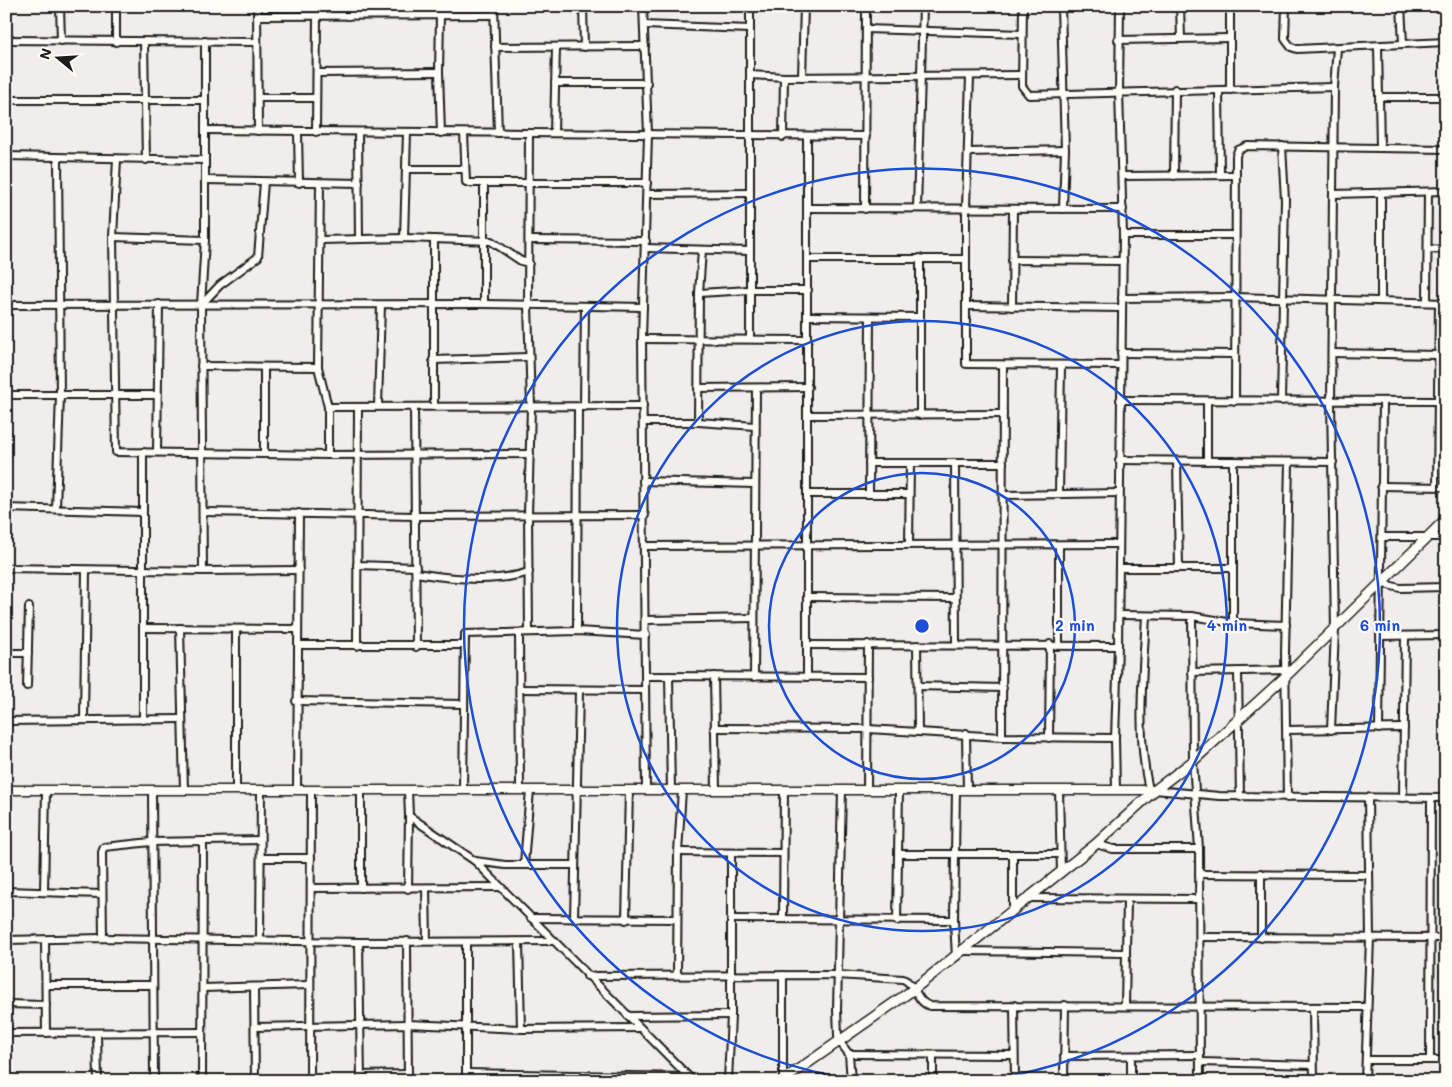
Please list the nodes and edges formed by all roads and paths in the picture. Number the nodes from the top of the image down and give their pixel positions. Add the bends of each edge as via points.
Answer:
1 (60, 6) edge
2 (116, 6) edge
3 (257, 6) edge
4 (357, 6) edge
5 (374, 6) edge
6 (494, 6) edge
7 (583, 6) edge
8 (643, 6) edge
9 (750, 6) edge
10 (804, 6) edge
11 (866, 6) edge
12 (923, 6) edge
13 (1023, 6) edge
14 (1061, 6) edge
15 (1120, 6) edge
16 (1180, 6) edge
17 (1230, 6) edge
18 (1286, 6) edge
19 (1401, 6) edge
20 (374, 15) junction
21 (494, 15) junction
22 (257, 16) junction
23 (348, 16) junction
24 (440, 16) junction
25 (318, 17) junction
26 (644, 25) junction
27 (750, 29) junction
28 (866, 29) junction
29 (923, 29) junction
30 (1022, 34) junction
31 (1180, 38) junction
32 (1230, 38) junction
33 (6, 40) edge
34 (1118, 40) junction
35 (61, 41) junction
36 (205, 41) junction
37 (116, 42) junction
38 (144, 42) junction
39 (257, 42) junction
40 (1446, 42) edge
41 (1403, 43) junction
42 (495, 46) junction
43 (645, 46) junction
44 (1378, 46) junction
45 (556, 47) junction
46 (584, 48) junction
47 (1337, 48) junction
48 (438, 72) junction
49 (317, 73) junction
50 (751, 75) junction
51 (1022, 75) junction
52 (865, 76) junction
53 (922, 76) junction
54 (970, 76) junction
55 (784, 77) junction
56 (802, 77) junction
57 (555, 83) junction
58 (647, 83) junction
59 (1334, 87) junction
60 (1175, 90) junction
61 (1219, 90) junction
62 (1230, 90) junction
63 (1118, 92) junction
64 (1063, 93) junction
65 (1381, 97) junction
66 (1446, 97) edge
67 (258, 98) junction
68 (316, 98) junction
69 (6, 100) edge
70 (205, 100) junction
71 (145, 102) junction
72 (205, 130) junction
73 (258, 130) junction
74 (298, 132) junction
75 (316, 132) junction
76 (358, 132) junction
77 (407, 132) junction
78 (441, 133) junction
79 (464, 133) junction
80 (498, 133) junction
81 (554, 133) junction
82 (529, 134) junction
83 (648, 134) junction
84 (750, 136) junction
85 (783, 136) junction
86 (866, 136) junction
87 (807, 137) junction
88 (1282, 146) junction
89 (1334, 146) junction
90 (1380, 147) junction
91 (1446, 149) edge
92 (1065, 150) junction
93 (968, 152) junction
94 (6, 156) edge
95 (58, 158) junction
96 (117, 159) junction
97 (146, 160) junction
98 (205, 160) junction
99 (464, 168) junction
100 (406, 169) junction
101 (1220, 175) junction
102 (1236, 175) junction
103 (1123, 176) junction
104 (1174, 176) junction
105 (205, 180) junction
106 (264, 182) junction
107 (530, 182) junction
108 (299, 183) junction
109 (358, 183) junction
110 (647, 183) junction
111 (320, 184) junction
112 (484, 184) junction
113 (1446, 190) edge
114 (1428, 192) junction
115 (750, 193) junction
116 (648, 194) junction
117 (1334, 194) junction
118 (1381, 194) junction
119 (808, 208) junction
120 (917, 208) junction
121 (966, 208) junction
122 (865, 209) junction
123 (1012, 209) junction
124 (1063, 209) junction
125 (1122, 209) junction
126 (1123, 235) junction
127 (1235, 235) junction
128 (113, 237) junction
129 (404, 238) junction
130 (359, 239) junction
131 (205, 240) junction
132 (321, 240) junction
133 (434, 240) junction
134 (530, 240) junction
135 (646, 240) junction
136 (484, 241) junction
137 (646, 248) junction
138 (1429, 249) junction
139 (702, 250) junction
140 (1446, 250) edge
141 (750, 252) junction
142 (920, 258) junction
143 (808, 259) junction
144 (966, 259) junction
145 (1012, 260) junction
146 (1123, 261) junction
147 (529, 263) junction
148 (749, 290) junction
149 (808, 290) junction
150 (699, 293) junction
151 (1235, 297) junction
152 (1122, 298) junction
153 (1282, 299) junction
154 (1332, 300) junction
155 (1381, 300) junction
156 (1427, 302) junction
157 (1443, 303) edge
158 (113, 304) junction
159 (159, 304) junction
160 (319, 304) junction
161 (484, 304) junction
162 (6, 305) edge
163 (60, 305) junction
164 (201, 305) junction
165 (381, 305) junction
166 (528, 305) junction
167 (435, 306) junction
168 (585, 306) junction
169 (967, 306) junction
170 (643, 307) junction
171 (1012, 307) junction
172 (1122, 308) junction
173 (808, 316) junction
174 (870, 316) junction
175 (919, 317) junction
176 (642, 339) junction
177 (750, 339) junction
178 (700, 340) junction
179 (808, 340) junction
180 (1121, 352) junction
181 (1332, 353) junction
182 (1234, 354) junction
183 (1438, 355) junction
184 (529, 357) junction
185 (433, 360) junction
186 (1120, 365) junction
187 (201, 366) junction
188 (1004, 366) junction
189 (1061, 366) junction
190 (264, 367) junction
191 (318, 367) junction
192 (808, 387) junction
193 (698, 388) junction
194 (756, 388) junction
195 (115, 394) junction
196 (6, 395) edge
197 (60, 395) junction
198 (157, 395) junction
199 (1120, 400) junction
200 (1207, 401) junction
201 (1235, 401) junction
202 (1281, 401) junction
203 (1438, 401) junction
204 (1331, 402) junction
205 (1383, 402) junction
206 (378, 406) junction
207 (434, 406) junction
208 (643, 406) junction
209 (328, 407) junction
210 (358, 407) junction
211 (414, 407) junction
212 (531, 407) junction
213 (581, 407) junction
214 (1004, 414) junction
215 (808, 415) junction
216 (920, 415) junction
217 (869, 416) junction
218 (643, 422) junction
219 (698, 422) junction
220 (755, 426) junction
221 (142, 452) junction
222 (157, 452) junction
223 (201, 452) junction
224 (264, 454) junction
225 (358, 454) junction
226 (416, 454) junction
227 (530, 454) junction
228 (328, 455) junction
229 (1119, 460) junction
230 (1177, 461) junction
231 (1208, 461) junction
232 (1233, 461) junction
233 (1289, 462) junction
234 (1333, 462) junction
235 (869, 463) junction
236 (910, 463) junction
237 (955, 463) junction
238 (1004, 463) junction
239 (643, 481) junction
240 (754, 484) junction
241 (1380, 486) junction
242 (1437, 486) junction
243 (1446, 487) edge
244 (1118, 493) junction
245 (807, 494) junction
246 (869, 494) junction
247 (909, 494) junction
248 (1060, 494) junction
249 (1003, 495) junction
250 (6, 508) edge
251 (56, 509) junction
252 (143, 512) junction
253 (204, 512) junction
254 (299, 513) junction
255 (528, 514) junction
256 (358, 515) junction
257 (578, 515) junction
258 (645, 515) junction
259 (416, 516) junction
260 (1446, 519) edge
261 (1382, 537) junction
262 (1429, 537) junction
263 (1446, 537) edge
264 (1119, 544) junction
265 (955, 545) junction
266 (1003, 545) junction
267 (646, 546) junction
268 (753, 546) junction
269 (807, 546) junction
270 (909, 546) junction
271 (1059, 546) junction
272 (357, 565) junction
273 (1179, 567) junction
274 (6, 568) edge
275 (1118, 568) junction
276 (1233, 568) junction
277 (86, 570) junction
278 (144, 570) junction
279 (299, 570) junction
280 (416, 570) junction
281 (202, 571) junction
282 (529, 572) junction
283 (1380, 583) junction
284 (1446, 587) edge
285 (807, 597) junction
286 (956, 598) junction
287 (30, 607) dead end
288 (1118, 615) junction
289 (1146, 616) junction
290 (1192, 616) junction
291 (754, 618) junction
292 (646, 620) junction
293 (1233, 623) junction
294 (1286, 625) junction
295 (143, 628) junction
296 (180, 628) junction
297 (236, 629) junction
298 (298, 629) junction
299 (1335, 629) junction
300 (577, 631) junction
301 (519, 632) junction
302 (529, 632) junction
303 (646, 635) junction
304 (1446, 635) edge
305 (1380, 636) junction
306 (1405, 636) junction
307 (298, 644) junction
308 (807, 644) junction
309 (868, 644) junction
310 (956, 644) junction
311 (1003, 644) junction
312 (1050, 644) junction
313 (1059, 644) junction
314 (464, 645) junction
315 (917, 645) junction
316 (357, 646) junction
317 (1118, 646) junction
318 (416, 647) junction
319 (6, 653) edge
320 (28, 653) junction
321 (1192, 672) junction
322 (1238, 672) junction
323 (1286, 673) junction
324 (645, 676) junction
325 (669, 676) junction
326 (714, 676) junction
327 (754, 677) junction
328 (807, 677) junction
329 (868, 677) junction
330 (28, 686) dead end
331 (918, 686) junction
332 (1003, 688) junction
333 (520, 689) junction
334 (645, 690) junction
335 (579, 691) junction
336 (296, 701) junction
337 (463, 704) junction
338 (84, 719) junction
339 (181, 719) junction
340 (143, 720) junction
341 (1238, 720) junction
342 (6, 721) edge
343 (714, 728) junction
344 (1404, 728) junction
345 (868, 729) junction
346 (1379, 729) junction
347 (1287, 730) junction
348 (1331, 730) junction
349 (918, 731) junction
350 (966, 733) junction
351 (1002, 737) junction
352 (1049, 738) junction
353 (1115, 738) junction
354 (1193, 761) junction
355 (6, 790) edge
356 (46, 790) junction
357 (152, 790) junction
358 (184, 790) junction
359 (236, 790) junction
360 (261, 790) junction
361 (297, 790) junction
362 (311, 790) junction
363 (361, 790) junction
364 (408, 790) junction
365 (463, 790) junction
366 (520, 790) junction
367 (530, 790) junction
368 (576, 790) junction
369 (629, 790) junction
370 (646, 790) junction
371 (671, 790) junction
372 (682, 790) junction
373 (716, 790) junction
374 (784, 790) junction
375 (842, 790) junction
376 (867, 790) junction
377 (899, 790) junction
378 (956, 790) junction
379 (967, 790) junction
380 (1060, 790) junction
381 (1116, 790) junction
382 (1152, 790) junction
383 (1197, 794) junction
384 (1240, 797) junction
385 (1287, 798) junction
386 (1368, 798) junction
387 (1404, 798) junction
388 (1431, 798) junction
389 (1446, 798) edge
390 (408, 816) junction
391 (260, 840) junction
392 (151, 842) junction
393 (203, 842) junction
394 (1096, 844) junction
395 (1199, 849) junction
396 (678, 852) junction
397 (731, 853) junction
398 (783, 853) junction
399 (898, 854) junction
400 (955, 854) junction
401 (1060, 854) junction
402 (1014, 855) junction
403 (261, 858) junction
404 (311, 858) junction
405 (475, 861) junction
406 (524, 864) junction
407 (574, 864) junction
408 (1061, 873) junction
409 (1261, 873) junction
410 (1199, 874) junction
411 (1368, 875) junction
412 (500, 887) junction
413 (311, 888) junction
414 (361, 888) junction
415 (426, 888) junction
416 (408, 889) junction
417 (44, 891) junction
418 (6, 892) edge
419 (102, 894) junction
420 (1028, 898) junction
421 (1200, 899) junction
422 (1127, 900) junction
423 (1013, 910) junction
424 (531, 918) junction
425 (574, 919) junction
426 (677, 919) junction
427 (732, 919) junction
428 (783, 919) junction
429 (626, 920) junction
430 (837, 920) junction
431 (954, 920) junction
432 (897, 921) junction
433 (1200, 937) junction
434 (103, 938) junction
435 (153, 938) junction
436 (1261, 938) junction
437 (1370, 938) junction
438 (1431, 938) junction
439 (1446, 938) edge
440 (202, 939) junction
441 (260, 939) junction
442 (6, 940) edge
443 (45, 940) junction
444 (311, 941) junction
445 (407, 941) junction
446 (427, 941) junction
447 (554, 941) junction
448 (359, 942) junction
449 (466, 942) junction
450 (519, 942) junction
451 (963, 951) junction
452 (1126, 953) junction
453 (956, 957) junction
454 (783, 975) junction
455 (837, 975) junction
456 (587, 976) junction
457 (677, 976) junction
458 (731, 976) junction
459 (46, 985) junction
460 (153, 985) junction
461 (309, 985) junction
462 (254, 987) junction
463 (203, 988) junction
464 (914, 989) junction
465 (6, 1004) edge
466 (46, 1005) junction
467 (1014, 1005) junction
468 (1065, 1005) junction
469 (1125, 1006) junction
470 (1200, 1006) junction
471 (1313, 1007) junction
472 (1367, 1007) junction
473 (731, 1015) junction
474 (628, 1016) junction
475 (408, 1024) junction
476 (309, 1025) junction
477 (360, 1025) junction
478 (255, 1027) junction
479 (466, 1027) junction
480 (640, 1028) junction
481 (521, 1029) junction
482 (153, 1031) junction
483 (202, 1032) junction
484 (6, 1033) edge
485 (46, 1033) junction
486 (97, 1033) junction
487 (839, 1041) junction
488 (849, 1054) junction
489 (933, 1055) junction
490 (1014, 1055) junction
491 (1064, 1056) junction
492 (1131, 1056) junction
493 (1200, 1059) junction
494 (1366, 1060) junction
495 (1430, 1060) junction
496 (1446, 1060) edge
497 (1314, 1064) junction
498 (408, 1077) edge
499 (466, 1077) edge
500 (361, 1078) edge
501 (589, 1078) edge
502 (691, 1079) edge
503 (783, 1080) edge
504 (98, 1081) edge
505 (154, 1081) edge
506 (202, 1081) edge
507 (255, 1081) edge
508 (310, 1081) edge
509 (728, 1081) edge
510 (851, 1081) edge
511 (933, 1081) edge
512 (1015, 1081) edge
513 (1064, 1081) edge
514 (1131, 1081) edge
515 (1200, 1081) edge
516 (1314, 1081) edge
517 (1365, 1081) edge

1 - 35 street
2 - 37 street
3 - 22 street
4 - 23 street
5 - 20 street
6 - 21 street
7 - 46 street
8 - 26 street
9 - 27 street
10 - 56 street
11 - 28 street
12 - 29 street
13 - 30 street
14 - 64 street
15 - 34 street
16 - 31 street
17 - 32 street
18 - 47 street via 1285,39 1288,44 1297,49
19 - 41 street
20 - 23 street
20 - 24 street
21 - 24 street
21 - 42 street
22 - 25 street
22 - 39 street
23 - 25 street
24 - 48 street
25 - 49 street
26 - 27 street
26 - 43 street
27 - 50 street
28 - 29 street
28 - 52 street
29 - 30 street
29 - 53 street
30 - 51 street
31 - 32 street
31 - 34 street
32 - 62 street
33 - 35 street
34 - 63 street
35 - 37 street
36 - 38 street
36 - 39 street
36 - 70 street
37 - 38 street
38 - 71 street
39 - 67 street
40 - 41 street
41 - 44 street
42 - 45 street
42 - 80 street
43 - 46 street
43 - 58 street
44 - 47 street
44 - 65 street
45 - 46 street
45 - 57 street
47 - 59 street
48 - 49 street
48 - 78 street
49 - 68 street
50 - 55 street
50 - 84 street
51 - 54 street
51 - 64 street via 1024,90 1029,94
52 - 53 street
52 - 56 street
52 - 86 street
53 - 54 street
53 - 120 street
54 - 93 street
55 - 56 street
55 - 85 street
57 - 58 street
57 - 81 street
58 - 83 street
59 - 62 street
59 - 89 street
60 - 61 street
60 - 63 street
60 - 104 street
61 - 62 street
61 - 101 street
63 - 64 street
63 - 103 street
64 - 92 street
65 - 66 street
65 - 90 street
67 - 68 street
67 - 73 street
68 - 75 street
69 - 71 street
70 - 71 street
70 - 72 street
71 - 97 street
72 - 73 street
72 - 98 street
73 - 74 street
74 - 75 street
74 - 108 street
75 - 76 street
76 - 77 street
76 - 109 street
77 - 78 street
77 - 100 street
78 - 79 street
79 - 80 street
79 - 99 street
80 - 82 street
81 - 82 street
81 - 83 street
82 - 107 street
83 - 84 street
83 - 110 street
84 - 85 street
84 - 115 street
85 - 87 street
86 - 87 street
86 - 122 street
87 - 119 street
88 - 89 street
88 - 102 street via 1242,147 1236,156
88 - 153 street via 1285,200
89 - 90 street
89 - 117 street
90 - 91 street
92 - 93 street
92 - 124 street
93 - 121 street
94 - 95 street
95 - 96 street
95 - 163 street
96 - 97 street
96 - 128 street
97 - 98 street
98 - 105 street
99 - 100 street
99 - 112 street via 466,182
100 - 129 street
101 - 102 street
101 - 104 street
102 - 127 street
103 - 104 street
103 - 125 street
105 - 106 street
105 - 131 street
106 - 108 street
106 - 164 street via 258,257 220,285
107 - 110 street
107 - 112 street
107 - 134 street
108 - 111 street
109 - 111 street
109 - 130 street
110 - 116 street
111 - 132 street
112 - 136 street
113 - 114 street
114 - 118 street
114 - 138 street
115 - 116 street
115 - 141 street
116 - 135 street
117 - 118 street
117 - 154 street
118 - 155 street
119 - 122 street
119 - 143 street
120 - 121 street
120 - 122 street
121 - 123 street
121 - 144 street
123 - 124 street
123 - 145 street
124 - 125 street
125 - 126 street
126 - 127 street
126 - 146 street
127 - 151 street
128 - 131 street
128 - 158 street
129 - 130 street
129 - 133 street
130 - 132 street
131 - 164 street
132 - 160 street
133 - 136 street
133 - 167 street
134 - 135 street
134 - 147 street
135 - 137 street
136 - 147 street via 493,241
136 - 161 street
137 - 139 street
137 - 170 street
138 - 140 street
138 - 156 street
139 - 141 street
139 - 150 street
141 - 148 street
142 - 143 street
142 - 144 street
142 - 175 street
143 - 149 street
144 - 169 street
145 - 146 street
145 - 171 street
146 - 152 street
147 - 166 street
148 - 149 street
148 - 150 street
148 - 177 street
149 - 173 street
150 - 178 street
151 - 152 street
151 - 153 street
151 - 182 street
152 - 172 street
153 - 154 street
153 - 202 street
154 - 155 street
154 - 181 street
155 - 156 street
156 - 157 street
157 - 183 street
158 - 159 street
158 - 163 street
158 - 195 street
159 - 164 street
159 - 198 street
160 - 164 street
160 - 165 street
160 - 191 street
161 - 166 street
161 - 167 street
162 - 163 street
163 - 197 street
164 - 187 street
165 - 167 street
165 - 206 street
166 - 168 street
166 - 184 street
167 - 185 street
168 - 170 street
168 - 213 street
169 - 171 street
169 - 188 street via 966,364
170 - 176 street
171 - 172 street
172 - 180 street
173 - 174 street
173 - 179 street
174 - 175 street
174 - 217 street
175 - 216 street
176 - 178 street
176 - 208 street
177 - 178 street
177 - 179 street
178 - 193 street
179 - 192 street
180 - 182 street
180 - 186 street
181 - 183 street
181 - 204 street
182 - 201 street
183 - 203 street
184 - 185 street
184 - 212 street
185 - 207 street
186 - 189 street
186 - 199 street
187 - 190 street
187 - 223 street
188 - 189 street
188 - 214 street
189 - 248 street
190 - 191 street
190 - 224 street
191 - 209 street
192 - 194 street
192 - 215 street
193 - 194 street
193 - 219 street
194 - 220 street
195 - 197 street
195 - 198 street
195 - 221 street via 116,452
196 - 197 street
197 - 251 street
198 - 222 street
199 - 200 street
199 - 229 street
200 - 201 street
200 - 231 street
201 - 202 street
202 - 204 street
203 - 205 street
203 - 242 street
204 - 205 street
204 - 234 street
205 - 241 street
206 - 210 street
206 - 211 street
207 - 211 street
207 - 212 street
208 - 213 street
208 - 218 street
209 - 210 street
209 - 228 street
210 - 225 street
211 - 226 street
212 - 213 street
212 - 227 street
213 - 257 street
214 - 216 street
214 - 238 street
215 - 217 street
215 - 245 street
216 - 217 street
217 - 235 street
218 - 219 street
218 - 239 street
219 - 220 street
220 - 240 street
221 - 222 street
221 - 252 street
222 - 223 street
223 - 224 street
223 - 253 street
224 - 228 street
225 - 226 street
225 - 228 street
225 - 256 street
226 - 227 street
226 - 259 street
227 - 255 street
229 - 230 street
229 - 244 street
230 - 231 street
230 - 273 street
231 - 232 street
232 - 233 street
232 - 276 street
233 - 234 street
233 - 294 street
234 - 299 street
235 - 236 street
235 - 246 street
236 - 237 street
236 - 247 street
237 - 238 street
237 - 265 street
238 - 249 street
239 - 240 street
239 - 258 street
240 - 268 street
241 - 242 street
241 - 261 street
242 - 243 street
244 - 248 street
244 - 264 street
245 - 246 street
245 - 269 street
246 - 247 street
247 - 270 street
248 - 249 street
249 - 266 street
250 - 251 street
251 - 252 street
252 - 278 street
253 - 254 street
253 - 281 street
254 - 256 street
254 - 279 street
255 - 257 street
255 - 259 street
255 - 282 street
256 - 259 street
256 - 272 street
257 - 258 street
257 - 300 street
258 - 267 street
259 - 280 street
260 - 262 main road
261 - 262 street
261 - 283 street
262 - 263 street
262 - 283 main road
264 - 271 street
264 - 275 street
265 - 266 street
265 - 270 street
265 - 286 street
266 - 271 street
266 - 311 street
267 - 268 street
267 - 292 street
268 - 269 street
268 - 291 street
269 - 270 street
269 - 285 street
271 - 313 street
272 - 280 street
272 - 316 street
273 - 275 street
273 - 276 street
274 - 277 street
275 - 288 street
276 - 293 street
277 - 278 street
277 - 338 street
278 - 281 street
278 - 295 street
279 - 281 street
279 - 298 street
280 - 282 street via 472,577 504,577
280 - 318 street
282 - 302 street
283 - 284 street via 1400,588
283 - 299 main road
283 - 305 street
285 - 286 street
285 - 308 street
286 - 310 street
287 - 320 street
288 - 289 street
288 - 317 street
289 - 290 street
289 - 382 street via 1141,712 1143,761
290 - 293 street
290 - 321 street
291 - 292 street
291 - 327 street
292 - 303 street
293 - 294 street
294 - 323 street
295 - 296 street
295 - 340 street
296 - 297 street
296 - 339 street
297 - 298 street
297 - 359 street
298 - 307 street
299 - 323 main road
299 - 348 street
300 - 302 street
300 - 303 street
301 - 302 street
301 - 314 street via 466,633
301 - 333 street
303 - 324 street
304 - 306 street
305 - 306 street
305 - 346 street
306 - 344 street
307 - 316 street
307 - 336 street
308 - 309 street
308 - 328 street
309 - 315 street
309 - 329 street
310 - 311 street
310 - 315 street
311 - 312 street
311 - 332 street
312 - 313 street
312 - 352 street
313 - 317 street
314 - 318 street
314 - 337 street
315 - 331 street
316 - 318 street
317 - 353 street
319 - 320 street
320 - 330 street
321 - 322 street
321 - 354 street
322 - 323 street
322 - 341 street
323 - 341 main road
323 - 347 street
324 - 325 street
324 - 334 street
325 - 326 street
325 - 371 street
326 - 327 street
326 - 343 street
327 - 328 street
328 - 329 street
329 - 345 street
331 - 332 street
331 - 349 street
332 - 351 street
333 - 335 street
333 - 366 street
334 - 335 street
334 - 370 street
335 - 368 street
336 - 337 street
336 - 361 street
337 - 365 street
338 - 340 street
338 - 342 street
339 - 340 street
339 - 358 street
341 - 354 main road
341 - 384 street
343 - 345 street
343 - 373 street
344 - 346 street
344 - 387 street
345 - 349 street
345 - 376 street
346 - 348 street
347 - 348 street
347 - 385 street
349 - 350 street
350 - 351 street
350 - 379 street
351 - 352 street
352 - 353 street
353 - 381 street
354 - 382 main road
354 - 383 street
355 - 356 street
356 - 357 street
356 - 417 street
357 - 358 street
357 - 392 street
358 - 359 street
359 - 360 street
360 - 361 street
360 - 391 street
361 - 362 street
362 - 363 street
362 - 404 street
363 - 364 street
363 - 414 street
364 - 365 street
364 - 390 street
365 - 366 street
366 - 367 street
367 - 368 street
367 - 406 street
368 - 369 street
368 - 407 street
369 - 370 street
369 - 429 street
370 - 371 street
371 - 372 street
372 - 373 street
372 - 396 street
373 - 374 street
374 - 375 street
374 - 398 street
375 - 376 street
375 - 430 street
376 - 377 street
377 - 378 street
377 - 399 street
378 - 379 street
378 - 400 street
379 - 380 street
380 - 381 street
380 - 401 street
381 - 382 street
382 - 383 street
382 - 394 main road
383 - 384 street
383 - 395 street
384 - 385 street
385 - 386 street
386 - 387 street
386 - 411 street
387 - 388 street
388 - 389 street
388 - 438 street
390 - 405 street
390 - 416 street
391 - 393 street
391 - 403 street
392 - 393 street
392 - 419 street via 104,847
392 - 435 street
393 - 440 street
394 - 395 street via 1112,849
394 - 408 main road
395 - 410 street
396 - 397 street
396 - 426 street
397 - 398 street
397 - 427 street
398 - 428 street
399 - 400 street
399 - 432 street
400 - 402 street
400 - 431 street
401 - 402 street
401 - 408 street
402 - 423 street
403 - 404 street
403 - 441 street
404 - 413 street
405 - 406 street
405 - 412 street
406 - 407 street
407 - 425 street
408 - 420 main road
409 - 410 street
409 - 411 street
409 - 436 street
410 - 421 street
411 - 437 street
412 - 415 street
412 - 424 street
413 - 414 street
413 - 444 street
414 - 416 street
415 - 416 street
415 - 446 street
417 - 418 street
417 - 419 street
419 - 434 street
420 - 422 street
420 - 423 main road
421 - 422 street
421 - 433 street
422 - 452 street
423 - 451 main road
424 - 425 street
424 - 447 street
425 - 429 street
426 - 429 street
426 - 457 street
427 - 428 street
427 - 458 street
428 - 430 street
430 - 432 street
430 - 455 street
431 - 432 street
431 - 453 street
433 - 436 street
433 - 470 street
434 - 435 street
434 - 443 street
435 - 440 street
435 - 460 street
436 - 437 street
437 - 438 street
437 - 472 street
438 - 439 street
438 - 495 street
440 - 441 street
440 - 463 street
441 - 444 street
442 - 443 street
443 - 459 street
444 - 448 street
444 - 461 street
445 - 446 street
445 - 448 street
445 - 475 street
446 - 449 street
447 - 450 street
447 - 456 street
448 - 477 street
449 - 450 street
449 - 479 street
450 - 481 street
451 - 452 street
451 - 453 main road
452 - 469 street
453 - 464 main road
454 - 455 street
454 - 458 street
454 - 503 street
455 - 464 street via 903,979
455 - 487 street
456 - 457 street
456 - 474 street
457 - 458 street
458 - 473 street
459 - 460 street
459 - 466 street
460 - 482 street
461 - 462 street
461 - 476 street
462 - 463 street
462 - 478 street
463 - 483 street
464 - 467 street via 922,1002 930,1006
464 - 487 main road
465 - 466 street
466 - 485 street
467 - 468 street
467 - 490 street
468 - 469 street
468 - 491 street
469 - 470 street
470 - 471 street
470 - 493 street
471 - 472 street
471 - 497 street
472 - 494 street
473 - 474 street
473 - 509 street
474 - 480 street
475 - 477 street
475 - 479 street
475 - 498 street
476 - 477 street
476 - 478 street
476 - 508 street
477 - 500 street
478 - 507 street
479 - 481 street
479 - 499 street
480 - 481 street
480 - 502 street
482 - 483 street
482 - 486 street
482 - 505 street
483 - 506 street
484 - 485 street
485 - 486 street
486 - 504 street
487 - 488 street
487 - 503 main road
488 - 489 street
488 - 510 street
489 - 490 street
489 - 511 street
490 - 512 street
491 - 492 street
491 - 513 street
492 - 493 street
492 - 514 street
493 - 497 street
493 - 515 street
494 - 495 street
494 - 517 street
495 - 496 street
497 - 516 street
498 - 500 street
499 - 501 street
501 - 502 street

